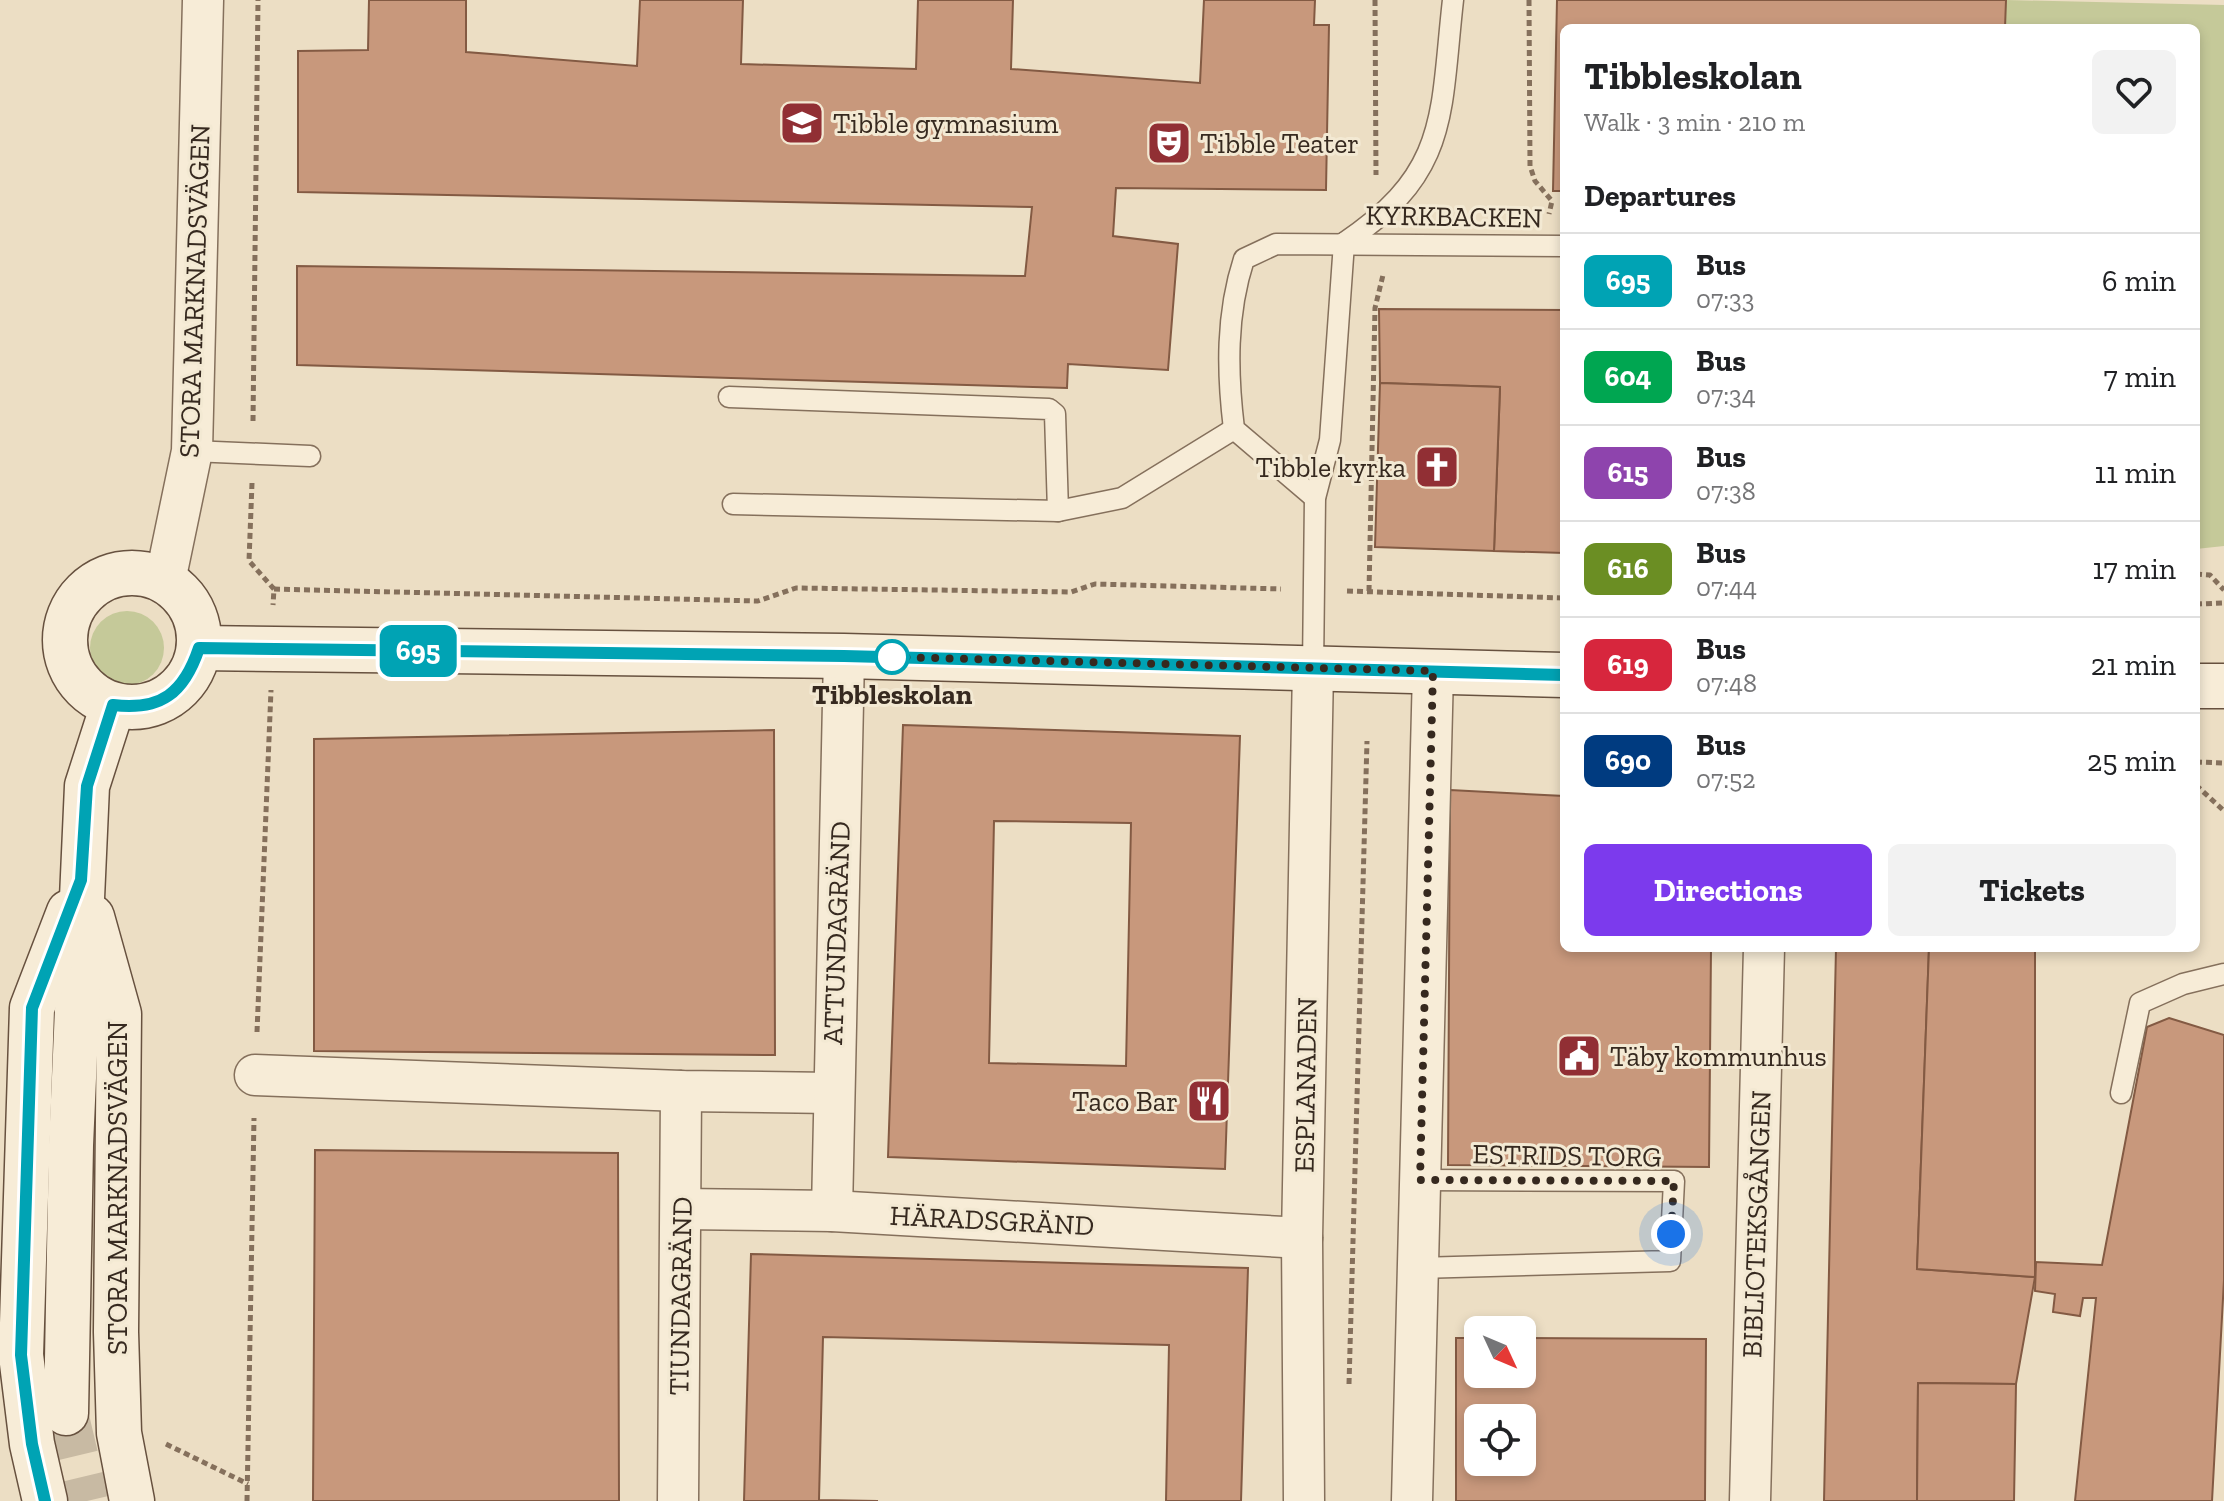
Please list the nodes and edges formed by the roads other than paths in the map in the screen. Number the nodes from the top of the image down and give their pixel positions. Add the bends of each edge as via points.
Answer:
1 (203, 0) edge
2 (1453, 0) edge
3 (1344, 243) junction
4 (1560, 246) edge
5 (729, 397) dead end
6 (1234, 429) junction
7 (192, 451) junction
8 (310, 456) dead end
9 (1315, 498) junction
10 (733, 504) dead end
11 (1058, 511) junction
12 (165, 581) junction
13 (199, 648) junction
14 (844, 656) junction
15 (1313, 669) junction
16 (1433, 671) junction
17 (1560, 675) edge
18 (2200, 686) edge
19 (2224, 686) edge
20 (113, 705) junction
21 (81, 880) junction
22 (1764, 952) edge
23 (2224, 974) edge
24 (255, 1075) dead end
25 (681, 1091) junction
26 (832, 1093) junction
27 (2121, 1093) dead end
28 (1420, 1180) junction
29 (681, 1209) junction
30 (832, 1211) junction
31 (1302, 1238) junction
32 (1418, 1268) junction
33 (66, 1413) tunnel mouth
34 (45, 1501) edge
35 (132, 1501) edge
36 (678, 1501) edge
37 (1304, 1501) edge
38 (1412, 1501) edge
39 (1750, 1501) edge

1 - 7 street, STORA MARKNADSVÄGEN
2 - 3 lane via 1438,131 1419,174 1376,222
3 - 4 lane, KYRKBACKEN
3 - 6 lane, KYRKBACKEN via 1276,244 1244,259 1232,296 1229,387
3 - 9 lane via 1330,440
5 - 11 lane via 1049,409 1055,414
6 - 9 lane
6 - 11 lane via 1122,498
7 - 8 lane
7 - 12 street, STORA MARKNADSVÄGEN
9 - 15 lane
10 - 11 lane
12 - 13 street via 185,598 197,622
12 - 20 street via 141,572 116,574 93,584 75,603 66,626 65,651 73,675 91,694
13 - 14 street
13 - 20 street via 190,675 170,696 143,706
14 - 15 street
14 - 26 street, ATTUNDAGRÄND
15 - 16 street
15 - 31 street, ESPLANADEN
16 - 17 street
16 - 28 street
18 - 19 street
20 - 21 street, STORA MARKNADSVÄGEN via 87,786
21 - 33 street, STORA MARKNADSVÄGEN
21 - 34 street, STORA MARKNADSVÄGEN via 32,1008 21,1355
21 - 35 street, STORA MARKNADSVÄGEN via 119,1014 116,1332 119,1433
22 - 39 street, BIBLIOTEKSGÅNGEN
23 - 27 lane via 2140,1003
24 - 25 street
25 - 26 street
25 - 29 street, TIUNDAGRÄND
26 - 30 street, ATTUNDAGRÄND
28 - 32 street
28 - 32 lane, ESTRIDS TORG via 1674,1181 1670,1261
29 - 30 street, HÄRADSGRÄND
29 - 36 street, TIUNDAGRÄND
30 - 31 street, HÄRADSGRÄND
31 - 37 street, ESPLANADEN
32 - 38 street

